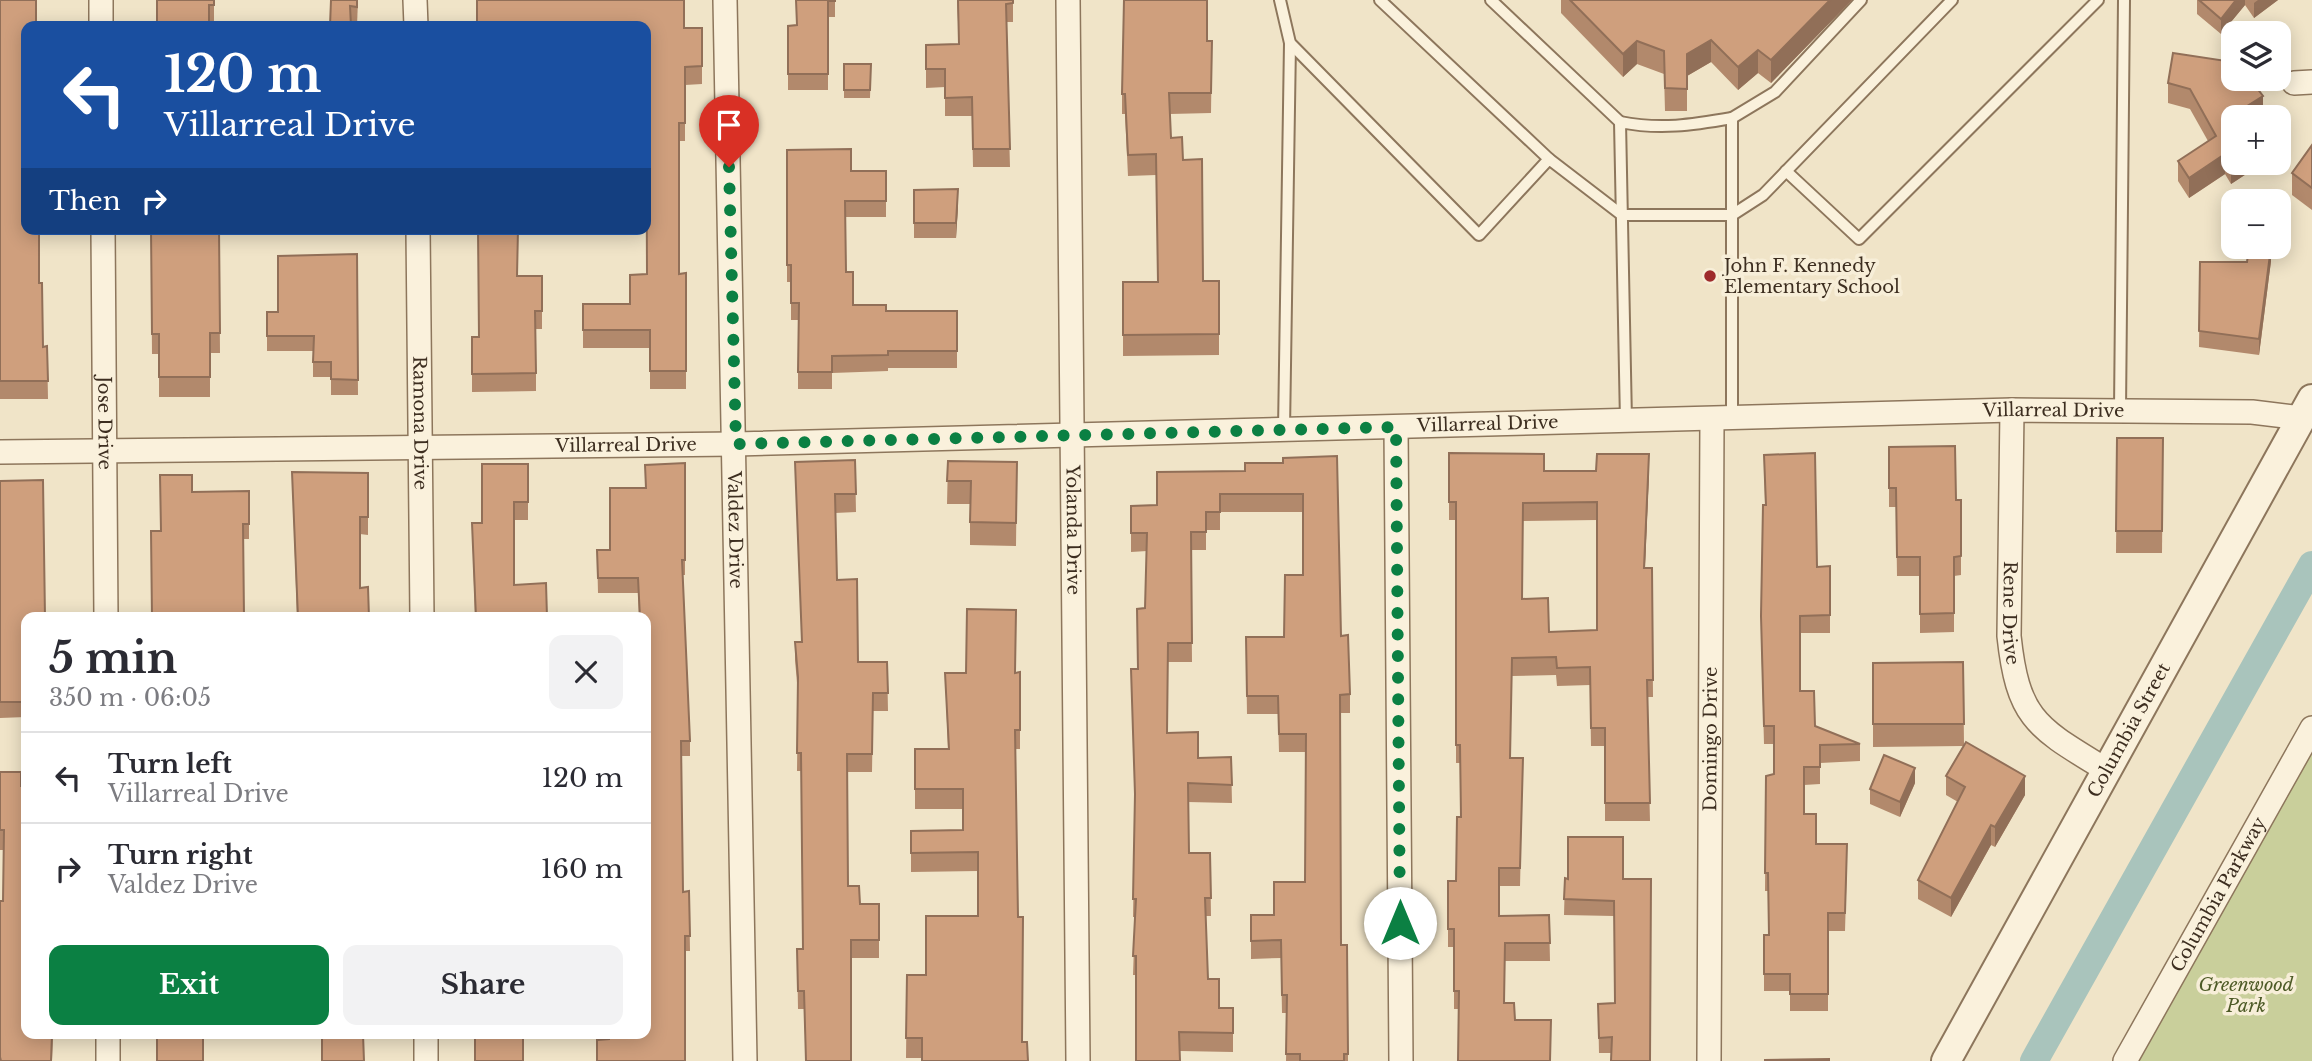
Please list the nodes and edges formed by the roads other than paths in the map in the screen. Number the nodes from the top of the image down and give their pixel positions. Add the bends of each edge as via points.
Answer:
1 (101, 0) edge
2 (415, 0) edge
3 (725, 0) edge
4 (1068, 0) edge
5 (1280, 0) edge
6 (1380, 0) edge
7 (1491, 0) edge
8 (1861, 0) edge
9 (1951, 0) edge
10 (2098, 0) edge
11 (2124, 0) edge
12 (101, 21) edge
13 (415, 21) edge
14 (1290, 43) junction
15 (1732, 118) junction
16 (1620, 122) junction
17 (1549, 159) junction
18 (1786, 172) junction
19 (1622, 215) junction
20 (1732, 215) junction
21 (103, 235) edge
22 (418, 235) edge
23 (2307, 408) edge
24 (2012, 410) junction
25 (2120, 411) junction
26 (1722, 418) junction
27 (1626, 421) junction
28 (1396, 427) junction
29 (1284, 430) junction
30 (1073, 435) junction
31 (736, 444) junction
32 (421, 446) junction
33 (106, 450) junction
34 (0, 452) edge
35 (106, 612) edge
36 (422, 612) edge
37 (2312, 728) edge
38 (2108, 771) junction
39 (108, 1039) edge
40 (426, 1039) edge
41 (108, 1061) edge
42 (426, 1061) edge
43 (745, 1061) edge
44 (1078, 1061) edge
45 (1401, 1061) edge
46 (1709, 1061) edge
47 (1945, 1061) edge
48 (2125, 1061) edge

1 - 12 street
2 - 13 street
3 - 31 street, Valdez Drive
4 - 30 street, Yolanda Drive
5 - 14 lane
6 - 17 lane
7 - 16 lane
8 - 15 lane via 1775,92
9 - 18 lane
10 - 18 lane via 1859,240
11 - 25 lane
14 - 17 lane via 1479,235
14 - 29 lane
15 - 16 lane via 1674,128
15 - 20 lane
16 - 19 lane
17 - 19 lane
18 - 20 lane via 1763,195
19 - 20 lane
19 - 27 lane
20 - 26 lane
21 - 33 street, Jose Drive
22 - 32 street, Ramona Drive
23 - 25 street, Villarreal Drive
23 - 38 street, Columbia Street
24 - 25 street, Villarreal Drive
24 - 26 street, Villarreal Drive
24 - 38 street, Rene Drive via 2009,636 2013,672 2020,698 2046,733
26 - 27 street, Villarreal Drive
26 - 46 street, Domingo Drive
27 - 28 street, Villarreal Drive
28 - 29 street, Villarreal Drive
28 - 45 street
29 - 30 street, Villarreal Drive
30 - 31 street, Villarreal Drive
30 - 44 street, Yolanda Drive
31 - 32 street, Villarreal Drive
31 - 43 street, Valdez Drive
32 - 33 street, Villarreal Drive
32 - 36 street, Ramona Drive
33 - 34 street, Villarreal Drive
33 - 35 street, Jose Drive
37 - 48 street, Columbia Parkway
38 - 47 street, Columbia Street
39 - 41 street
40 - 42 street

